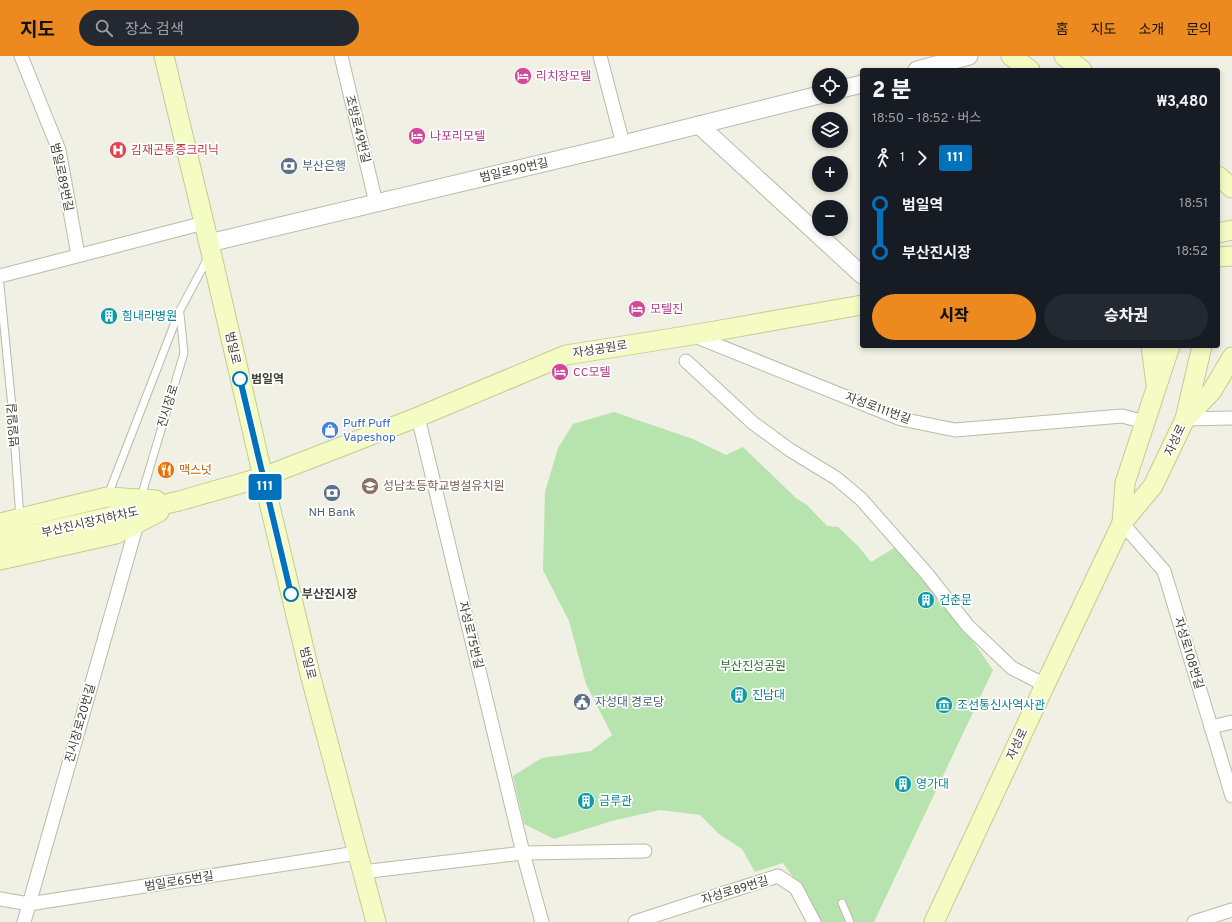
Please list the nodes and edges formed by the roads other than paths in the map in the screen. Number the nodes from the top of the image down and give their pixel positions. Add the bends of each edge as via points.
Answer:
1 (21, 56) edge
2 (164, 56) edge
3 (341, 56) edge
4 (600, 56) edge
5 (969, 56) edge
6 (1011, 56) edge
7 (1064, 56) edge
8 (924, 68) edge
9 (1027, 68) edge
10 (1079, 68) edge
11 (860, 84) edge
12 (848, 87) edge
13 (812, 97) edge
14 (699, 126) junction
15 (623, 144) junction
16 (1220, 178) edge
17 (1232, 188) edge
18 (376, 203) junction
19 (204, 223) junction
20 (1232, 230) edge
21 (1220, 233) edge
22 (210, 247) junction
23 (78, 255) junction
24 (860, 272) edge
25 (0, 276) edge
26 (0, 285) edge
27 (860, 305) edge
28 (179, 312) junction
29 (692, 335) junction
30 (1150, 348) edge
31 (1169, 348) edge
32 (1202, 348) edge
33 (1232, 357) edge
34 (686, 361) dead end
35 (1157, 387) junction
36 (418, 417) junction
37 (1232, 418) edge
38 (1185, 419) junction
39 (1145, 422) junction
40 (263, 477) junction
41 (107, 497) junction
42 (140, 499) junction
43 (179, 501) junction
44 (20, 518) junction
45 (0, 523) edge
46 (1122, 523) junction
47 (137, 524) junction
48 (0, 542) edge
49 (0, 560) edge
50 (1045, 685) junction
51 (1232, 722) edge
52 (1211, 727) junction
53 (1232, 796) edge
54 (645, 851) dead end
55 (357, 853) junction
56 (523, 853) junction
57 (362, 872) junction
58 (0, 899) edge
59 (842, 903) dead end
60 (29, 904) junction
61 (1232, 910) edge
62 (24, 922) edge
63 (376, 922) edge
64 (542, 922) edge
65 (635, 922) edge
66 (814, 922) edge
67 (850, 922) edge
68 (934, 922) edge
69 (1194, 922) edge

1 - 23 street, 범일로89번길 via 59,150
2 - 19 main road, 범일로
3 - 18 street, 조방로49번길
4 - 15 street
5 - 8 street
6 - 9 main road
7 - 10 main road
11 - 12 street
13 - 14 street, 범일로90번길
14 - 15 street, 범일로90번길
14 - 24 street
15 - 18 street, 범일로90번길
16 - 17 main road
18 - 22 street, 범일로90번길
19 - 22 main road, 범일로
19 - 23 street
20 - 21 main road
22 - 28 lane
22 - 40 main road, 범일로
23 - 25 street
26 - 44 lane, 범일일길
27 - 29 main road, 자성공원로
28 - 41 lane
28 - 42 lane, 진시장로 via 184,353
29 - 36 main road, 자성공원로 via 566,355
29 - 39 street, 자성로111번길 via 900,419 954,430 1122,416
30 - 35 main road
31 - 35 main road, 자성로
32 - 38 main road, 자성로
33 - 38 main road via 1212,392
34 - 50 street via 759,428 836,478 861,499 927,574 968,626 1012,668
35 - 39 main road, 자성로
36 - 40 main road, 자성공원로
36 - 56 street, 자성로75번길
37 - 38 street
38 - 46 main road, 자성로 via 1153,486
39 - 46 main road, 자성로 via 1125,484
40 - 43 main road
40 - 55 main road, 범일로 via 310,674
41 - 42 main road
41 - 44 main road
42 - 43 main road
43 - 47 main road
43 - 48 main road, 부산진시장지하차도
44 - 45 main road
46 - 50 main road, 자성로
46 - 52 street, 자성로108번길 via 1164,571
47 - 49 main road via 116,534
47 - 60 street, 진시장로20번길
50 - 68 main road, 자성로
51 - 52 street
52 - 53 street, 자성로108번길
54 - 56 street
55 - 57 main road, 범일로
55 - 60 street, 범일로65번길
56 - 57 street
56 - 64 street, 자성로75번길
57 - 63 main road, 범일로
58 - 60 street, 범일로65번길
59 - 67 lane
60 - 62 street, 진시장로20번길
61 - 69 street
65 - 66 street, 자성로89번길 via 778,876 796,888

